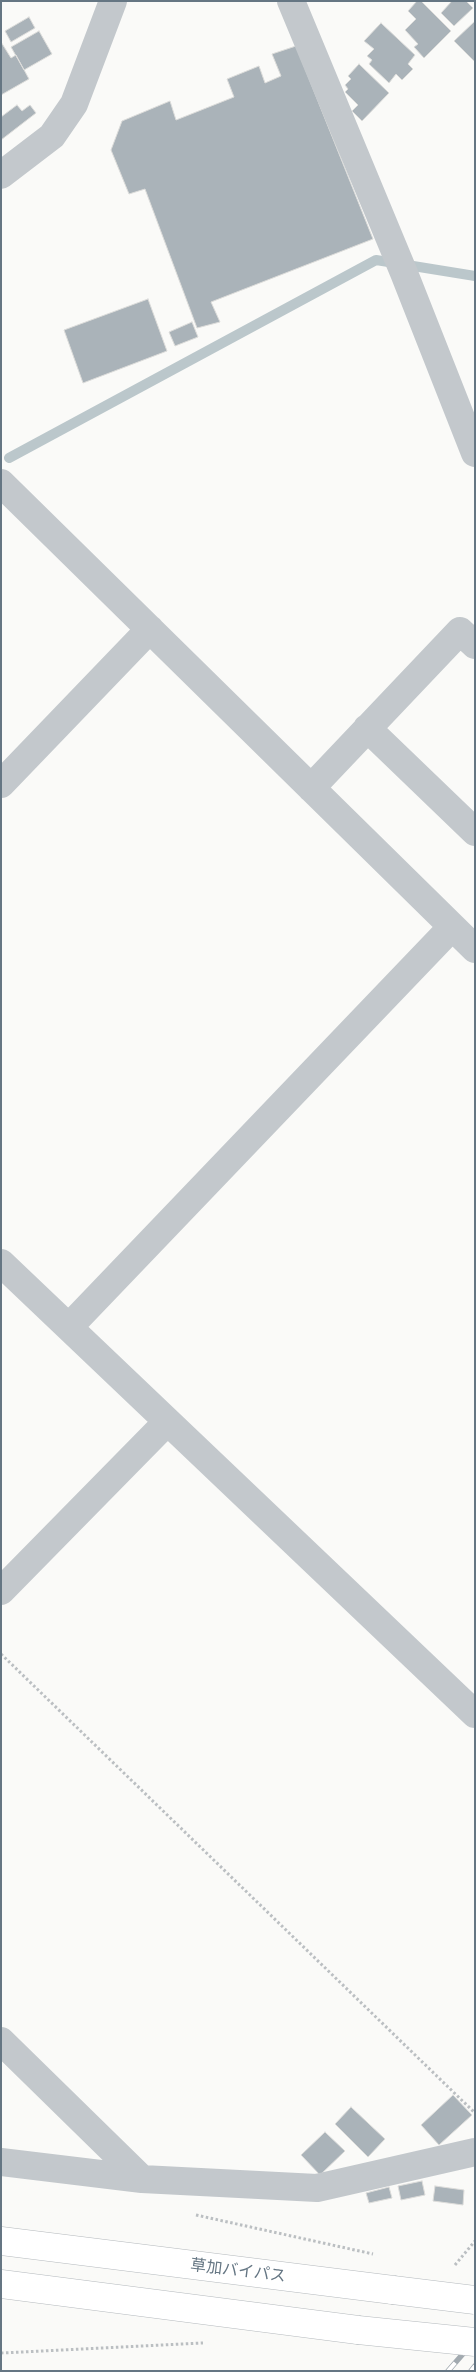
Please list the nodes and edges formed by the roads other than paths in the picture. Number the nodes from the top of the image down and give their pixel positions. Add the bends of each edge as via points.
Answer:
1 (113, 1) edge
2 (291, 1) edge
3 (1, 175) edge
4 (475, 453) edge
5 (1, 483) edge
6 (150, 629) junction
7 (475, 646) edge
8 (368, 728) junction
9 (1, 784) edge
10 (311, 788) junction
11 (475, 832) edge
12 (452, 927) junction
13 (475, 949) edge
14 (1, 1263) edge
15 (69, 1327) junction
16 (168, 1422) junction
17 (1, 1591) edge
18 (475, 1714) edge
19 (1, 2041) edge
20 (475, 2152) edge
21 (1, 2162) edge
22 (142, 2179) junction
23 (1, 2241) edge
24 (1, 2284) edge
25 (475, 2300) edge
26 (475, 2342) edge

1 - 3 street via 74,104 52,136
2 - 4 street
5 - 6 street
6 - 9 street
6 - 10 street
7 - 8 street via 460,631
8 - 10 street
8 - 11 street
10 - 12 street
12 - 13 street
12 - 15 street
14 - 15 street
15 - 16 street
16 - 17 street
16 - 18 street
19 - 22 street
20 - 22 street via 317,2188
21 - 22 street
23 - 25 highway, 草加バイパス, bridge
24 - 26 highway, bridge

